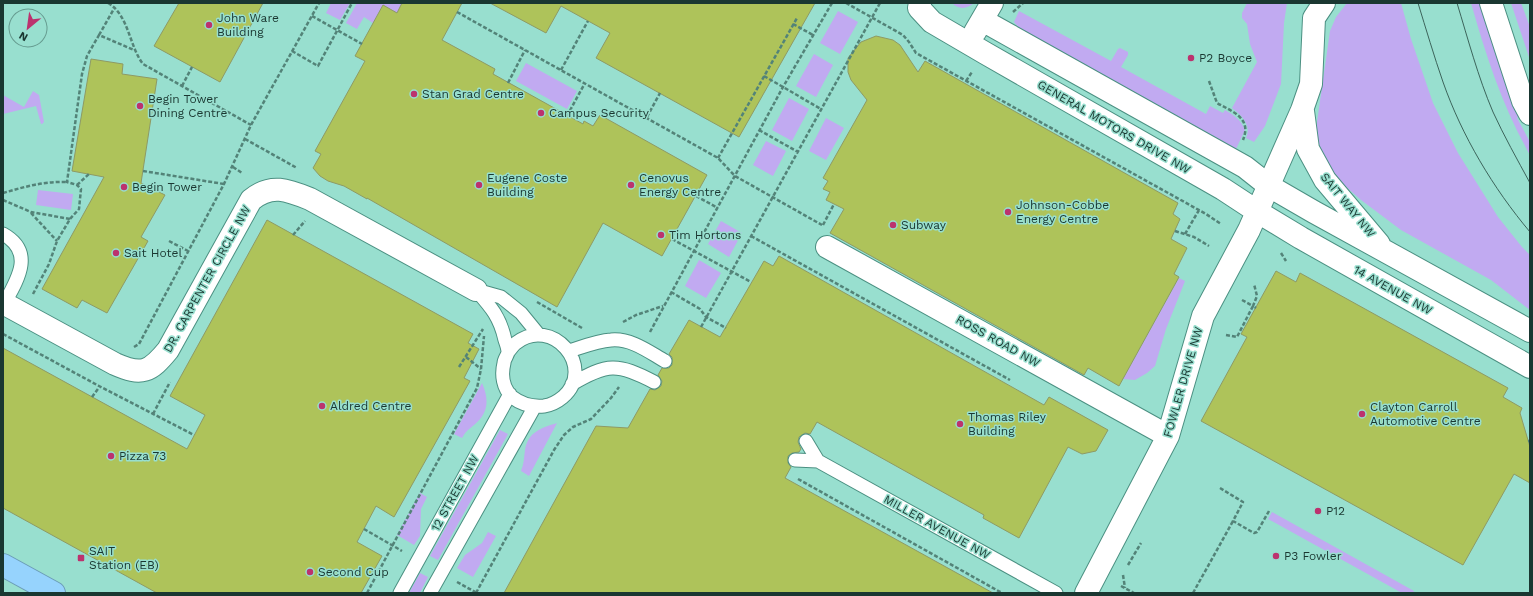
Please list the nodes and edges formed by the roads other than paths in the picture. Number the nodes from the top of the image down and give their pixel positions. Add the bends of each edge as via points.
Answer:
1 (920, 3) edge
2 (1324, 3) edge
3 (1491, 3) edge
4 (987, 12) edge
5 (969, 44) junction
6 (1302, 110) junction
7 (1530, 114) edge
8 (1269, 186) junction
9 (1258, 212) junction
10 (3, 234) edge
11 (827, 237) road end
12 (1386, 252) junction
13 (476, 290) junction
14 (4, 303) edge
15 (1530, 331) edge
16 (539, 335) junction
17 (569, 351) junction
18 (508, 352) junction
19 (665, 362) dead end
20 (1530, 367) edge
21 (654, 382) dead end
22 (572, 384) junction
23 (510, 394) junction
24 (535, 406) junction
25 (1168, 436) junction
26 (806, 441) dead end
27 (794, 460) dead end
28 (818, 461) junction
29 (3, 565) edge
30 (54, 593) edge
31 (400, 593) edge
32 (430, 593) edge
33 (1056, 593) edge
34 (1086, 593) edge

1 - 5 street, GENERAL MOTORS DRIVE NW via 920,8 932,22
2 - 6 street, SAIT WAY NW via 1314,18 1311,84
3 - 7 street via 1523,101
4 - 5 street
4 - 8 street via 1246,167
5 - 9 street, GENERAL MOTORS DRIVE NW via 1223,189
6 - 8 street, SAIT WAY NW
6 - 12 street, SAIT WAY NW via 1308,149 1325,180
8 - 9 street, SAIT WAY NW
8 - 12 street
9 - 20 street, 14 AVENUE NW
9 - 25 street, FOWLER DRIVE NW via 1203,316
10 - 14 lane via 11,238 20,249 22,261 20,272
11 - 25 street, ROSS ROAD NW
12 - 15 street
13 - 14 street, DR. CARPENTER CIRCLE NW via 310,200 284,190 269,190 251,200 168,350 157,364 146,370 135,371 115,364
13 - 16 lane via 501,298 521,313
13 - 18 lane via 492,308 502,325
16 - 17 lane via 551,337
16 - 18 lane via 527,337 516,343
17 - 19 lane via 600,342 619,340 630,343
17 - 22 lane via 574,373
18 - 23 lane via 503,363 503,376 504,385
21 - 22 lane via 636,372 613,367 602,368
22 - 24 lane via 558,402 547,406
23 - 24 lane via 524,404
23 - 31 lane, 12 STREET NW
24 - 32 lane
25 - 34 street, FOWLER DRIVE NW
26 - 28 lane
27 - 28 lane, MILLER AVENUE NW
28 - 33 lane, MILLER AVENUE NW
29 - 30 highway

